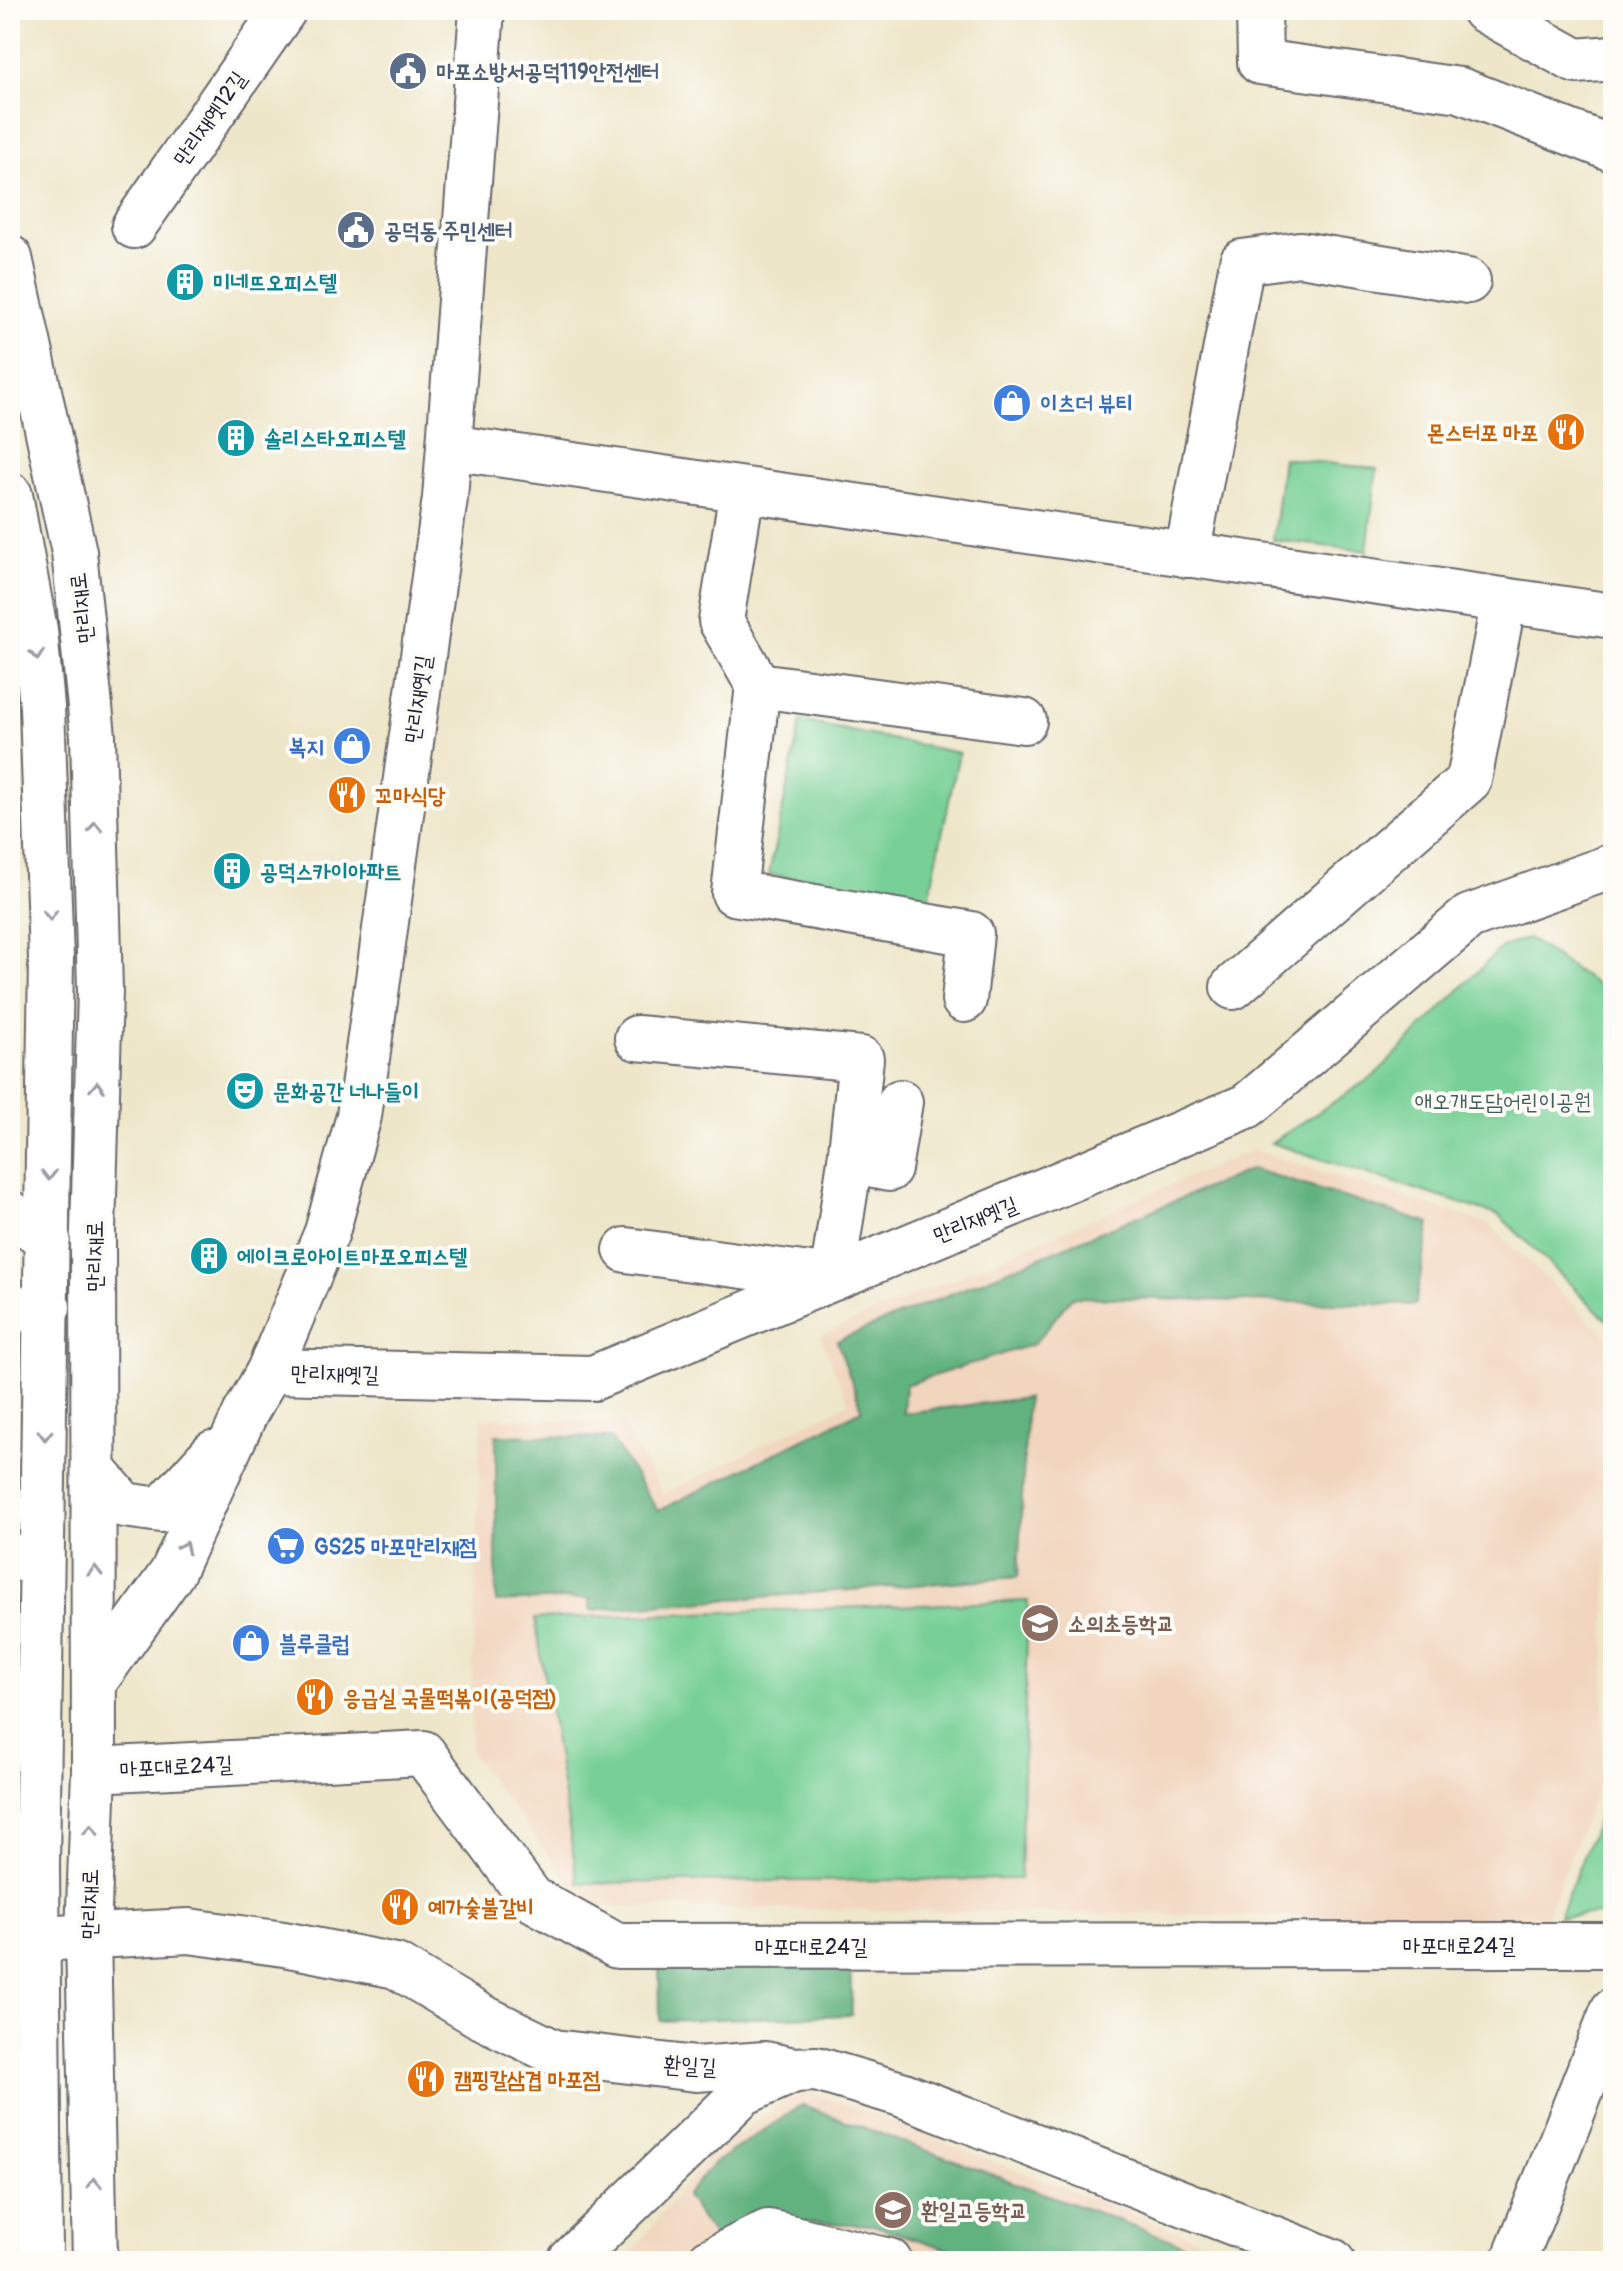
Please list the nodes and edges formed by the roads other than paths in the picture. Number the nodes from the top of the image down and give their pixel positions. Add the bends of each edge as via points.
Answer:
1 (284, 10) edge
2 (482, 10) edge
3 (1259, 10) edge
4 (1484, 10) edge
5 (1613, 58) edge
6 (1613, 149) edge
7 (134, 226) dead end
8 (10, 258) edge
9 (1468, 281) dead end
10 (449, 447) junction
11 (742, 490) junction
12 (10, 495) edge
13 (1187, 555) junction
14 (17, 572) edge
15 (1504, 600) junction
16 (1613, 616) edge
17 (758, 685) junction
18 (1024, 721) dead end
19 (1613, 866) edge
20 (1233, 987) dead end
21 (964, 1000) dead end
22 (637, 1038) dead end
23 (900, 1102) dead end
24 (850, 1161) junction
25 (10, 1213) edge
26 (48, 1239) junction
27 (626, 1250) dead end
28 (832, 1278) junction
29 (29, 1308) edge
30 (269, 1371) junction
31 (245, 1414) junction
32 (95, 1471) junction
33 (26, 1560) edge
34 (95, 1681) junction
35 (40, 1746) junction
36 (94, 1770) junction
37 (88, 1936) junction
38 (38, 1939) junction
39 (1613, 1945) edge
40 (1613, 2010) edge
41 (794, 2070) junction
42 (40, 2261) edge
43 (95, 2261) edge
44 (570, 2261) edge
45 (710, 2261) edge
46 (889, 2261) edge
47 (1332, 2261) edge
48 (1514, 2261) edge

1 - 7 street, 만리재옛12길
2 - 10 street, 만리재옛길
3 - 6 street via 1260,62 1460,90
4 - 5 street via 1576,61
32 -> 8 street, 만리재로 via 93,1231 100,990 93,736 74,552
9 - 13 street via 1300,254 1242,262
10 - 11 street
10 - 30 street, 만리재옛길 via 359,1116 327,1232
11 - 13 street
11 - 17 street via 721,621
12 - 14 street, 만리재로
13 - 15 street
14 -> 26 street, 만리재로 via 35,630 47,793
15 - 16 street
15 - 20 street via 1469,780
17 - 18 street
17 - 21 street via 734,893 971,934
19 - 28 street, 만리재옛길 via 1469,917 1247,1106
22 - 24 street via 861,1059
23 - 24 street via 889,1169
24 - 28 street
25 - 26 street
26 - 29 street, 만리재로
27 - 28 street
28 - 30 street, 만리재옛길 via 593,1378
29 -> 33 street, 만리재로
30 - 31 street, 만리재옛길
31 - 32 street, 만리재옛길 via 161,1510 124,1505
34 -> 31 street, 만리재옛길 via 172,1573
34 -> 32 street, 만리재로
33 - 35 street, 만리재로
34 - 36 street, 만리재로
35 - 36 street via 65,1768
35 - 38 street, 만리재로
37 -> 36 street, 만리재로
36 - 39 street, 마포대로24길 via 423,1753 532,1899 617,1946
37 - 38 street, 환일길
37 - 41 street, 환일길 via 189,1931 298,1946 396,1966 554,2052 696,2069 765,2064
43 -> 37 street, 만리재로
38 - 42 street, 만리재로
40 - 48 street
41 - 44 street via 743,2093
41 - 47 street, 환일길 via 816,2069 901,2094
45 - 46 street via 768,2232

